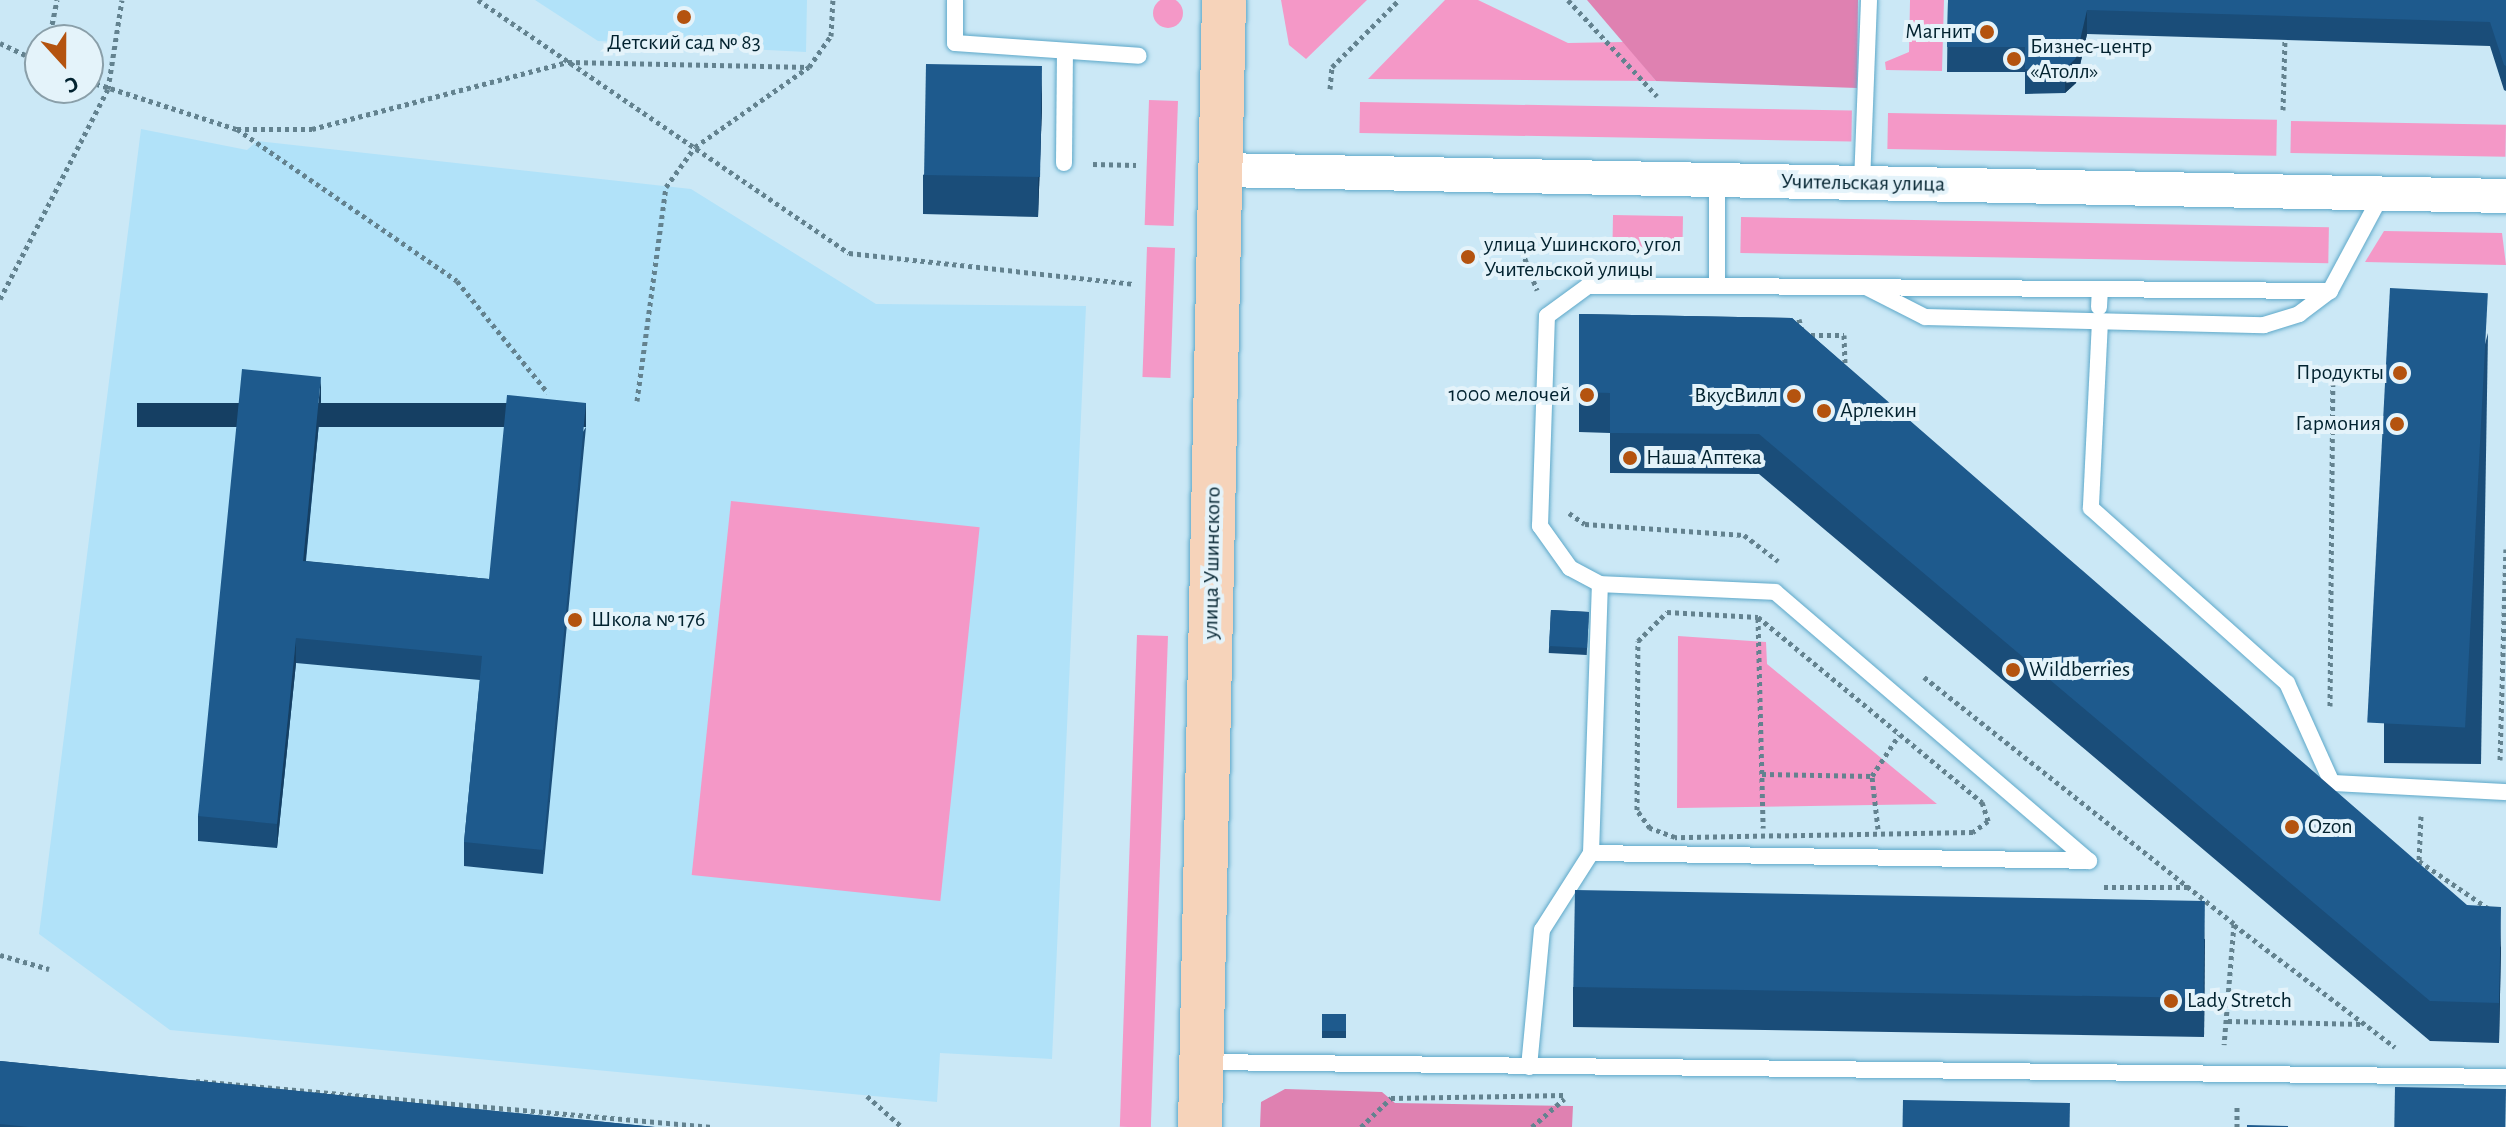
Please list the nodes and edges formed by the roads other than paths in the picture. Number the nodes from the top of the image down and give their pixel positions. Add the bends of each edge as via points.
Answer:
1 (955, 0) edge
2 (1224, 0) edge
3 (1869, 0) edge
4 (1065, 51) junction
5 (1139, 56) dead end
6 (1064, 163) dead end
7 (1221, 170) junction
8 (1717, 180) junction
9 (1862, 183) junction
10 (2382, 194) junction
11 (2506, 196) edge
12 (1717, 286) junction
13 (1867, 287) junction
14 (2330, 291) junction
15 (2100, 306) junction
16 (1600, 584) junction
17 (2506, 792) edge
18 (1591, 853) junction
19 (1202, 1062) junction
20 (1529, 1067) junction
21 (2506, 1077) edge
22 (1200, 1127) edge

1 - 4 lane via 955,43
2 - 7 street, улица Ушинского
3 - 9 lane
4 - 5 lane
4 - 6 lane
7 - 8 street, Учительская улица
7 - 19 street, улица Ушинского
8 - 9 street, Учительская улица
8 - 12 lane
9 - 10 street, Учительская улица
10 - 11 street, Учительская улица
10 - 14 lane
12 - 13 lane
12 - 16 lane via 1588,286 1547,316 1540,526 1570,568
13 - 15 lane
13 - 15 lane via 1925,317
14 - 15 lane
14 - 15 lane via 2299,314 2264,325
15 - 17 lane via 2091,508 2287,683 2332,783
16 - 18 lane
16 - 18 lane via 1775,592 2089,861
18 - 20 lane via 1542,930
19 - 20 lane
19 - 22 street, улица Ушинского
20 - 21 lane

